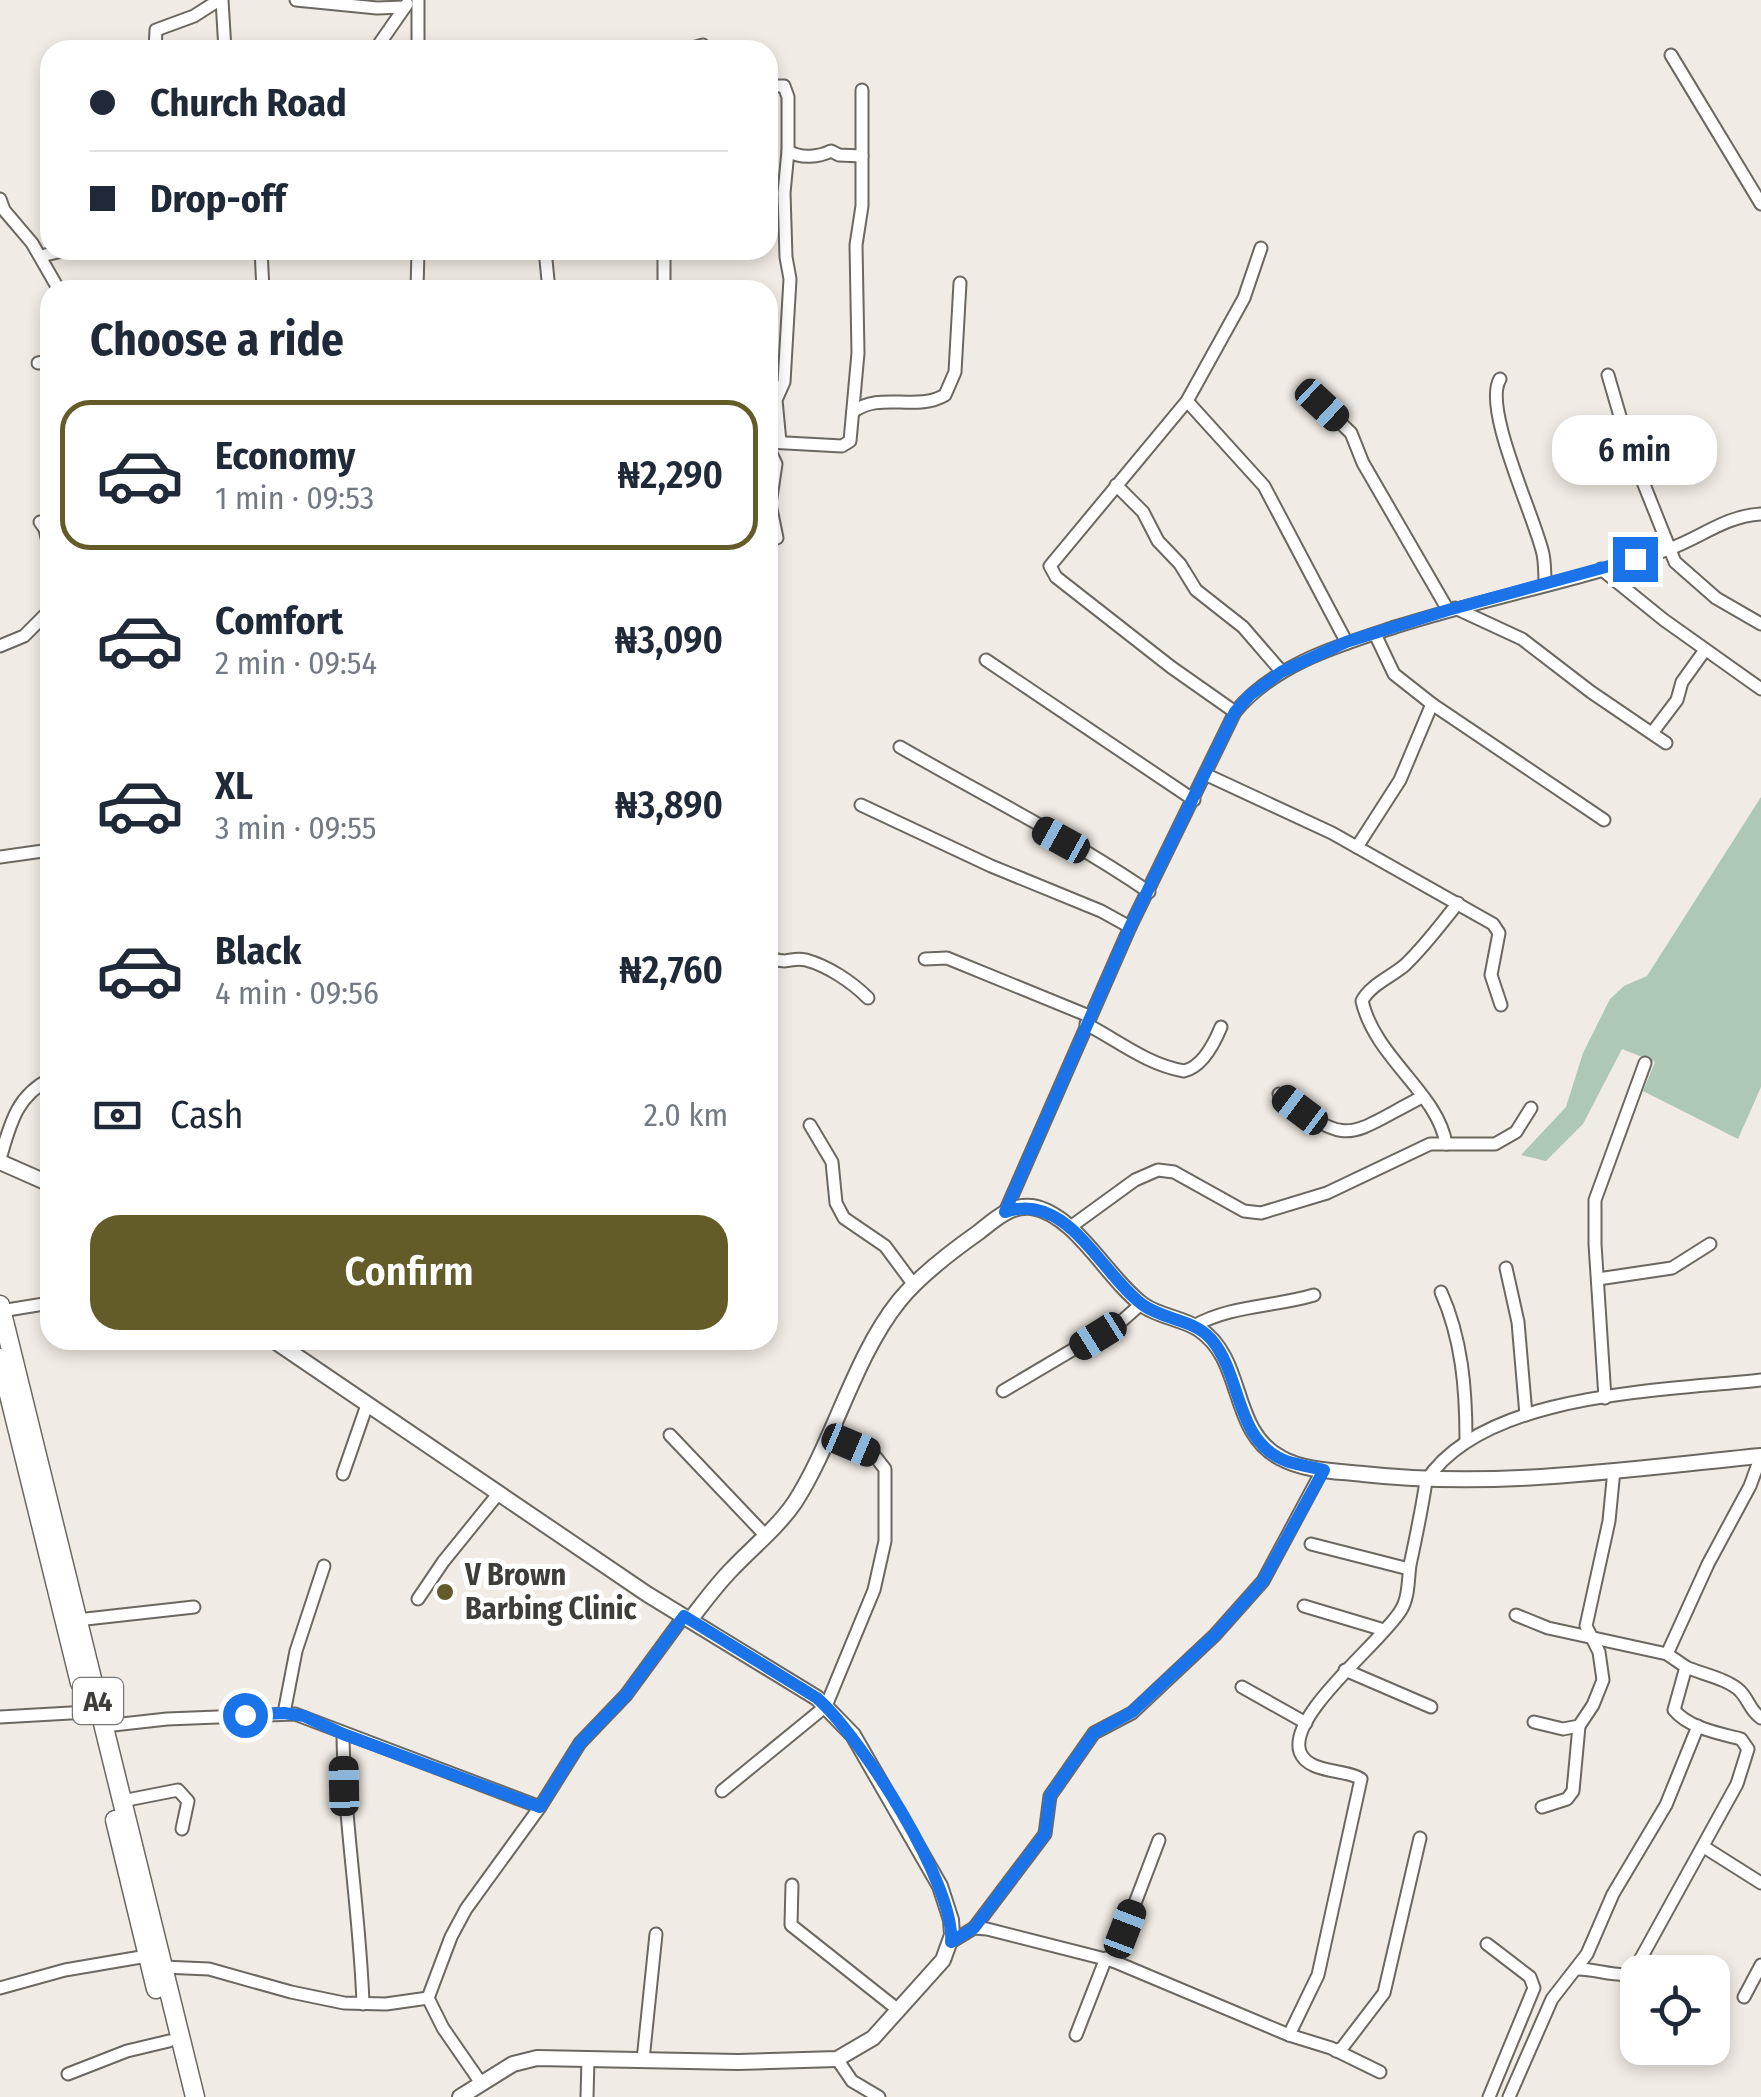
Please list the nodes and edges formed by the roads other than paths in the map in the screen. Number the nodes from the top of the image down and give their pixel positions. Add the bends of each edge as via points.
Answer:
1 (220, 0) edge
2 (296, 0) edge
3 (418, 0) edge
4 (407, 3) edge
5 (155, 40) edge
6 (223, 40) edge
7 (382, 40) edge
8 (418, 40) edge
9 (1671, 55) dead end
10 (778, 86) edge
11 (862, 90) dead end
12 (788, 152) junction
13 (862, 156) junction
14 (0, 199) edge
15 (1761, 204) edge
16 (1261, 248) dead end
17 (40, 255) edge
18 (960, 282) dead end
19 (1608, 375) dead end
20 (1500, 379) dead end
21 (778, 396) edge
22 (1187, 401) junction
23 (1322, 405) dead end
24 (853, 412) junction
25 (778, 444) edge
26 (1116, 485) junction
27 (1761, 514) edge
28 (1670, 549) junction
29 (1600, 569) junction
30 (1545, 586) junction
31 (1452, 609) junction
32 (40, 620) edge
33 (1761, 624) edge
34 (1375, 634) junction
35 (1346, 642) junction
36 (0, 646) edge
37 (1705, 650) junction
38 (986, 660) dead end
39 (1281, 672) junction
40 (1761, 690) edge
41 (1432, 704) junction
42 (1235, 712) junction
43 (1652, 732) junction
44 (1666, 743) dead end
45 (900, 747) dead end
46 (1207, 776) junction
47 (1194, 800) junction
48 (861, 805) dead end
49 (1604, 820) dead end
50 (1358, 847) junction
51 (40, 851) edge
52 (0, 857) edge
53 (1149, 892) junction
54 (1458, 904) junction
55 (1130, 927) junction
56 (925, 959) dead end
57 (778, 961) edge
58 (868, 998) dead end
59 (1501, 1005) dead end
60 (1088, 1020) junction
61 (1221, 1028) dead end
62 (1645, 1063) dead end
63 (40, 1086) edge
64 (1279, 1094) dead end
65 (1422, 1097) junction
66 (1531, 1108) dead end
67 (810, 1125) dead end
68 (1446, 1144) junction
69 (0, 1160) edge
70 (40, 1179) edge
71 (1005, 1212) junction
72 (1069, 1228) junction
73 (1710, 1244) dead end
74 (1506, 1268) dead end
75 (1598, 1278) junction
76 (914, 1285) junction
77 (1441, 1292) dead end
78 (1314, 1294) dead end
79 (40, 1304) edge
80 (1141, 1304) junction
81 (1, 1308) edge
82 (1194, 1326) junction
83 (289, 1350) edge
84 (2, 1371) edge
85 (1761, 1380) edge
86 (1003, 1392) dead end
87 (1605, 1398) junction
88 (367, 1405) junction
89 (1526, 1415) junction
90 (670, 1435) dead end
91 (828, 1435) junction
92 (1466, 1439) junction
93 (1761, 1456) edge
94 (1324, 1470) junction
95 (1614, 1470) junction
96 (344, 1474) dead end
97 (1426, 1481) junction
98 (498, 1494) junction
99 (766, 1536) junction
100 (1312, 1544) dead end
101 (324, 1566) dead end
102 (1410, 1569) junction
103 (418, 1600) dead end
104 (1304, 1606) dead end
105 (194, 1608) dead end
106 (1516, 1616) dead end
107 (687, 1618) junction
108 (77, 1620) junction
109 (1384, 1630) junction
110 (1590, 1638) junction
111 (1667, 1654) junction
112 (1686, 1666) junction
113 (1345, 1670) junction
114 (1242, 1688) dead end
115 (826, 1706) junction
116 (1431, 1707) dead end
117 (88, 1712) junction
118 (284, 1713) junction
119 (0, 1717) edge
120 (1761, 1718) edge
121 (1534, 1722) dead end
122 (1306, 1723) junction
123 (104, 1726) junction
124 (1578, 1726) junction
125 (1698, 1726) junction
126 (343, 1734) junction
127 (722, 1791) dead end
128 (122, 1801) junction
129 (1542, 1806) dead end
130 (540, 1807) junction
131 (182, 1829) dead end
132 (1420, 1838) dead end
133 (1159, 1840) dead end
134 (1704, 1847) junction
135 (1761, 1883) edge
136 (792, 1885) dead end
137 (974, 1928) junction
138 (656, 1934) dead end
139 (951, 1942) junction
140 (1487, 1944) dead end
141 (1109, 1960) junction
142 (155, 1962) junction
143 (1761, 1965) edge
144 (1578, 1969) junction
145 (0, 1988) edge
146 (1744, 1997) dead end
147 (428, 1998) junction
148 (363, 2004) junction
149 (897, 2010) junction
150 (1076, 2035) dead end
151 (1289, 2035) junction
152 (169, 2040) junction
153 (1336, 2051) junction
154 (588, 2058) junction
155 (643, 2060) junction
156 (837, 2060) junction
157 (1380, 2072) dead end
158 (68, 2074) dead end
159 (481, 2083) junction
160 (183, 2097) edge
161 (196, 2097) edge
162 (460, 2097) edge
163 (587, 2097) edge
164 (879, 2097) edge
165 (1489, 2097) edge
166 (1509, 2097) edge

1 - 5 street via 156,30
1 - 6 street
2 - 4 street via 361,7
3 - 8 street
4 - 7 street
9 - 15 street
10 - 12 street via 787,91
11 - 13 street
12 - 13 street
12 - 21 street via 790,279
13 - 24 street
14 - 17 street
16 - 22 street via 1244,298
18 - 24 street via 955,372 944,396 924,403 868,403
19 - 28 street
20 - 30 street via 1495,390 1502,430 1540,543
22 - 26 street
22 - 35 street via 1264,486
23 - 31 street via 1350,430
24 - 25 street via 847,445
26 - 39 street via 1196,590 1243,628
26 - 42 street via 1051,562 1052,574
27 - 28 street via 1733,517
28 - 29 street
28 - 33 street via 1675,562 1716,598
29 - 30 street
29 - 37 street
30 - 31 street
31 - 34 street
31 - 43 street via 1522,638
32 - 36 street
34 - 35 street
34 - 41 street via 1394,674
35 - 39 street
37 - 40 street
37 - 43 street
38 - 47 street
39 - 42 street
41 - 49 street
41 - 50 street via 1394,790
42 - 46 street
43 - 44 street
45 - 53 street
46 - 47 street
46 - 50 street
47 - 53 street
48 - 55 street
50 - 54 street
51 - 52 street
53 - 55 street
54 - 59 street via 1497,928 1490,975
54 - 65 street via 1362,1001 1384,1050
55 - 60 street
56 - 60 street via 947,958
57 - 58 street via 805,960 855,984
60 - 61 street via 1131,1052 1184,1070 1202,1060
60 - 71 street
62 - 75 street via 1598,1187
63 - 69 street via 18,1106
64 - 65 street via 1321,1126 1344,1133
65 - 68 street via 1442,1125
66 - 68 street via 1516,1132 1494,1144
67 - 76 street via 832,1162 844,1218 885,1246
68 - 72 street via 1421,1147 1261,1214 1158,1170
69 - 70 street
71 - 72 street via 1034,1207
71 - 76 street
72 - 80 street
73 - 75 street via 1672,1268
74 - 89 street
75 - 87 street
76 - 91 street via 884,1324
77 - 92 street via 1455,1324
78 - 82 street via 1226,1311
79 - 81 street
80 - 82 street
80 - 86 street
81 - 108 highway, A4
82 - 94 street via 1222,1354 1259,1442 1284,1460
83 - 88 street
84 - 117 highway, A4
85 - 87 street
87 - 89 street
88 - 96 street
88 - 98 street
89 - 92 street
90 - 99 street
91 - 99 street via 796,1500
91 - 115 street via 883,1463 885,1528 874,1590
92 - 97 street
93 - 95 street
93 - 111 street
94 - 97 street
94 - 137 street via 1263,1581 1132,1712 1094,1733 1050,1796 1045,1834
95 - 97 street
95 - 110 street via 1587,1615
97 - 102 street
98 - 103 street
98 - 107 street
99 - 107 street
100 - 102 street
101 - 118 street
102 - 109 street via 1402,1610
104 - 109 street
105 - 108 street
106 - 110 street
107 - 115 street
107 - 130 street via 580,1743
108 - 123 highway, A4
109 - 113 street
110 - 111 street
110 - 124 street via 1603,1680
111 - 112 street
112 - 120 street via 1730,1684
112 - 125 street via 1674,1710
113 - 116 street
113 - 122 street
114 - 122 street
115 - 127 street
115 - 139 street via 885,1786 940,1886
117 - 119 street
117 - 142 highway, A4
118 - 123 street
118 - 126 street
121 - 124 street
122 - 151 street via 1304,1758 1361,1779 1318,1974
123 - 128 highway, A4
124 - 129 street via 1573,1791
125 - 134 street via 1741,1739 1748,1750
125 - 144 street via 1666,1804
126 - 130 street
126 - 148 street
128 - 131 street via 178,1790 188,1800
128 - 142 highway, A4
130 - 147 street via 466,1909
132 - 153 street via 1384,1993
133 - 141 street
134 - 135 street
134 - 144 street via 1632,1974
136 - 149 street via 791,1924
137 - 139 street
137 - 141 street
138 - 155 street
139 - 149 street via 944,1960
140 - 165 street via 1530,1977 1534,1988
141 - 150 street
141 - 151 street
142 - 145 street via 65,1970
142 - 148 street
142 - 152 highway, A4
142 - 161 highway, A4
143 - 146 street
144 - 166 street via 1552,1999
147 - 148 street
147 - 159 street
149 - 156 street via 873,2038
151 - 153 street
152 - 158 street
152 - 160 highway, A4
153 - 157 street
154 - 155 street
154 - 159 street via 526,2060
154 - 163 street
155 - 156 street
156 - 164 street via 852,2081
159 - 162 street

